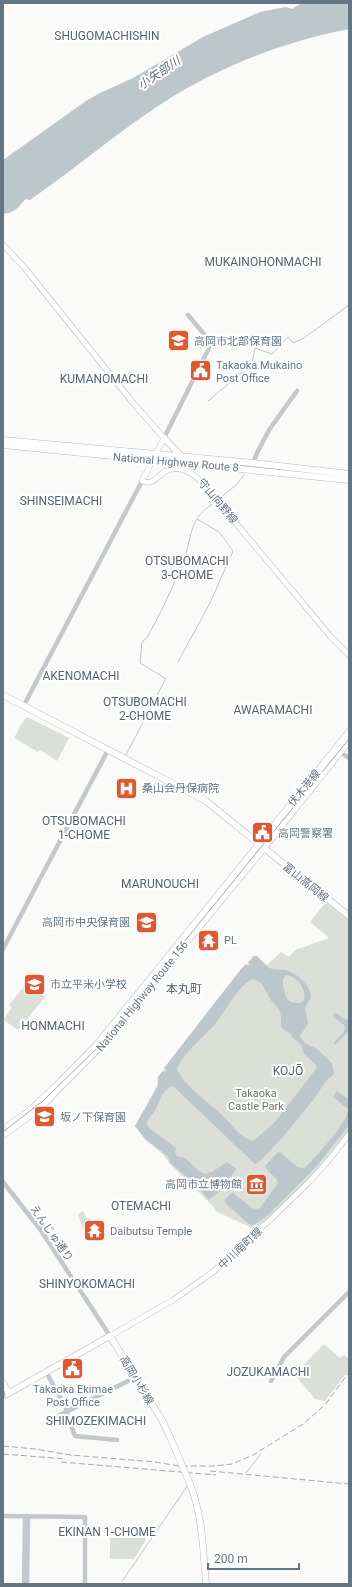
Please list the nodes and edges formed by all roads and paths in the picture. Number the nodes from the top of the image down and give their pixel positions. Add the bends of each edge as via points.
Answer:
1 (3, 245) edge
2 (188, 315) dead end
3 (296, 391) dead end
4 (164, 438) junction
5 (3, 440) edge
6 (3, 445) edge
7 (154, 457) junction
8 (182, 457) junction
9 (252, 466) junction
10 (349, 471) edge
11 (326, 474) junction
12 (349, 474) edge
13 (142, 481) junction
14 (349, 481) edge
15 (349, 655) edge
16 (3, 695) edge
17 (24, 705) junction
18 (349, 732) edge
19 (349, 741) edge
20 (108, 750) junction
21 (340, 752) junction
22 (349, 758) edge
23 (261, 846) junction
24 (349, 916) edge
25 (3, 948) edge
26 (3, 1130) edge
27 (3, 1134) edge
28 (349, 1134) edge
29 (3, 1182) edge
30 (349, 1292) edge
31 (110, 1336) junction
32 (46, 1372) junction
33 (136, 1378) junction
34 (271, 1381) dead end
35 (3, 1383) edge
36 (5, 1394) edge
37 (67, 1412) junction
38 (48, 1421) dead end
39 (117, 1440) dead end
40 (3, 1516) edge
41 (27, 1516) junction
42 (24, 1584) edge
43 (27, 1584) edge
44 (85, 1584) edge
45 (206, 1584) edge

1 - 4 main road via 24,267
2 - 4 street via 209,340 210,348
3 - 9 street via 269,430
4 - 7 main road
4 - 8 main road
5 - 7 main road, National Highway Route 8
6 - 7 main road, National Highway Route 8
7 - 8 main road, National Highway Route 8
7 - 9 main road, National Highway Route 8
7 - 13 main road
8 - 9 main road, National Highway Route 8
9 - 11 main road, National Highway Route 8
10 - 11 main road
11 - 12 main road, National Highway Route 8
11 - 14 main road, National Highway Route 8
13 - 15 main road, 守山向野線 via 152,482 167,470 173,469 188,471 194,475
13 - 17 street
16 - 17 main road
17 - 20 main road
18 - 23 main road, 伏木港線
19 - 21 main road, 伏木港線
20 - 23 main road via 206,801
20 - 25 street
21 - 22 street
21 - 23 main road, 伏木港線
23 - 24 main road, 富山高岡線
23 - 26 main road, National Highway Route 156 via 99,1042 28,1112
23 - 27 main road, National Highway Route 156 via 102,1045 45,1103
28 - 31 main road, 中川南町線 via 308,1183 213,1272 173,1300
29 - 31 street, えんじゅ通り via 40,1229
30 - 34 street via 284,1357
31 - 32 main road
31 - 33 main road, 高岡小杉線
32 - 36 main road
32 - 37 street
33 - 37 street
33 - 45 main road, 高岡小杉線, bridge via 166,1427 199,1508
35 - 36 main road
37 - 38 street
37 - 39 street via 75,1436
40 - 41 street
41 - 42 street
41 - 43 street
41 - 44 street via 85,1517

